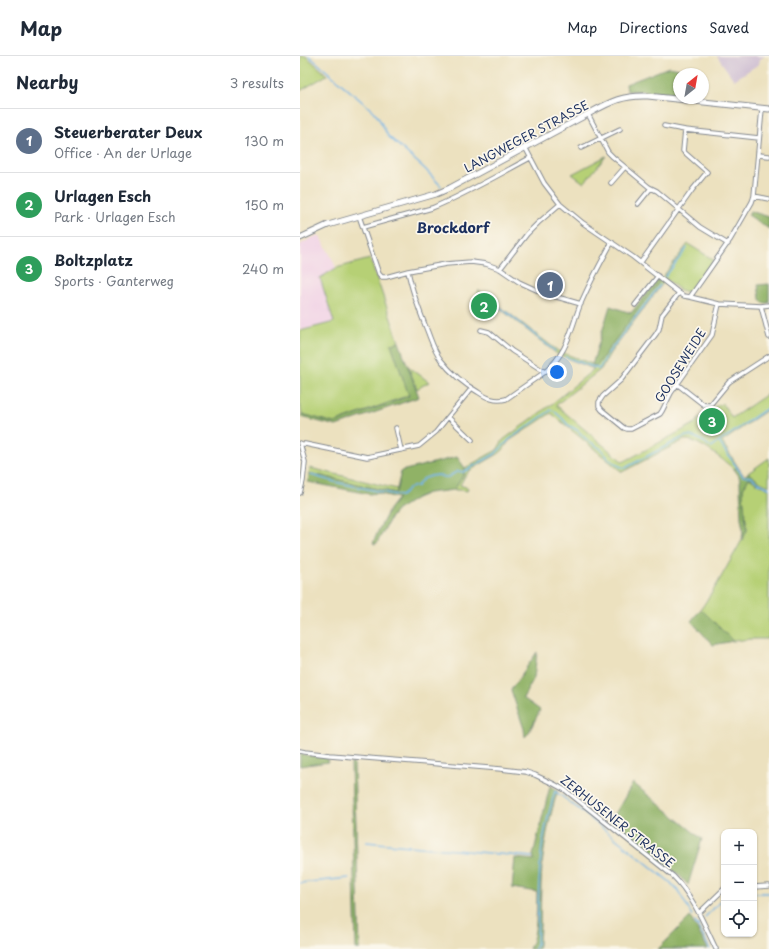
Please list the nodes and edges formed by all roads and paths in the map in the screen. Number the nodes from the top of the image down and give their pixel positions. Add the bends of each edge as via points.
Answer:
1 (762, 109) junction
2 (769, 109) edge
3 (588, 114) junction
4 (664, 126) dead end
5 (620, 129) dead end
6 (685, 130) junction
7 (759, 138) junction
8 (601, 139) junction
9 (525, 147) junction
10 (581, 148) dead end
11 (758, 155) junction
12 (769, 156) edge
13 (530, 158) junction
14 (625, 167) junction
15 (611, 182) dead end
16 (651, 188) junction
17 (754, 196) junction
18 (769, 199) edge
19 (560, 204) junction
20 (638, 204) dead end
21 (679, 209) junction
22 (359, 216) junction
23 (363, 227) junction
24 (300, 238) edge
25 (612, 242) junction
26 (728, 244) junction
27 (641, 262) junction
28 (500, 269) junction
29 (408, 271) junction
30 (658, 276) junction
31 (679, 293) junction
32 (690, 297) junction
33 (581, 304) junction
34 (719, 304) junction
35 (635, 305) dead end
36 (769, 305) edge
37 (761, 306) junction
38 (481, 330) dead end
39 (769, 337) edge
40 (769, 356) edge
41 (545, 372) junction
42 (677, 384) junction
43 (472, 388) junction
44 (448, 417) junction
45 (396, 428) dead end
46 (472, 440) dead end
47 (300, 443) edge
48 (401, 450) junction
49 (300, 493) edge
50 (300, 751) edge
51 (769, 886) edge
52 (757, 887) edge
53 (721, 892) edge
54 (699, 913) junction
55 (716, 949) edge

1 - 2 street, LANGWEGER STRASSE
1 - 3 street, LANGWEGER STRASSE via 630,96 617,99
1 - 7 street
3 - 8 street
3 - 9 street, LANGWEGER STRASSE
4 - 6 street
5 - 8 street
6 - 7 street
6 - 21 street via 683,151 707,172
7 - 11 street
8 - 10 street
8 - 14 street via 610,155
9 - 13 street
9 - 22 street, LANGWEGER STRASSE via 436,194
11 - 12 street
11 - 17 street
13 - 19 street via 544,184
13 - 23 street via 432,208
14 - 15 street
14 - 16 street
16 - 20 street
16 - 21 street
17 - 18 street
17 - 26 street
19 - 25 street
19 - 28 street via 527,234
21 - 26 street via 700,227
21 - 27 street
22 - 23 street
22 - 24 street, LANGWEGER STRASSE via 328,225
23 - 29 street via 382,277
25 - 27 street
25 - 33 street
26 - 32 street
27 - 30 street
28 - 29 street via 486,264 460,262
28 - 33 street via 542,293
29 - 43 street via 415,301 434,350 454,374
30 - 31 street
30 - 35 street
31 - 32 street
31 - 42 street, GOOSEWEIDE via 662,315 656,334 621,380 603,396 599,406 624,428 631,429 660,414
32 - 34 street
33 - 41 street via 568,342
34 - 37 street
34 - 42 street, GOOSEWEIDE via 712,335
36 - 37 street
37 - 39 street
38 - 41 street via 489,332 512,351
40 - 42 street via 730,382 710,405 704,405
41 - 43 street via 506,399 491,399
43 - 44 street
44 - 46 street
44 - 48 street via 436,432 419,446
45 - 48 street
47 - 48 street via 367,457
47 - 49 street via 305,462
50 - 54 street, ZERHUSENER STRASSE via 506,769 526,772 544,779 565,790 673,876 688,893
51 - 52 street
53 - 54 street
54 - 55 street, ZERHUSENER STRASSE

